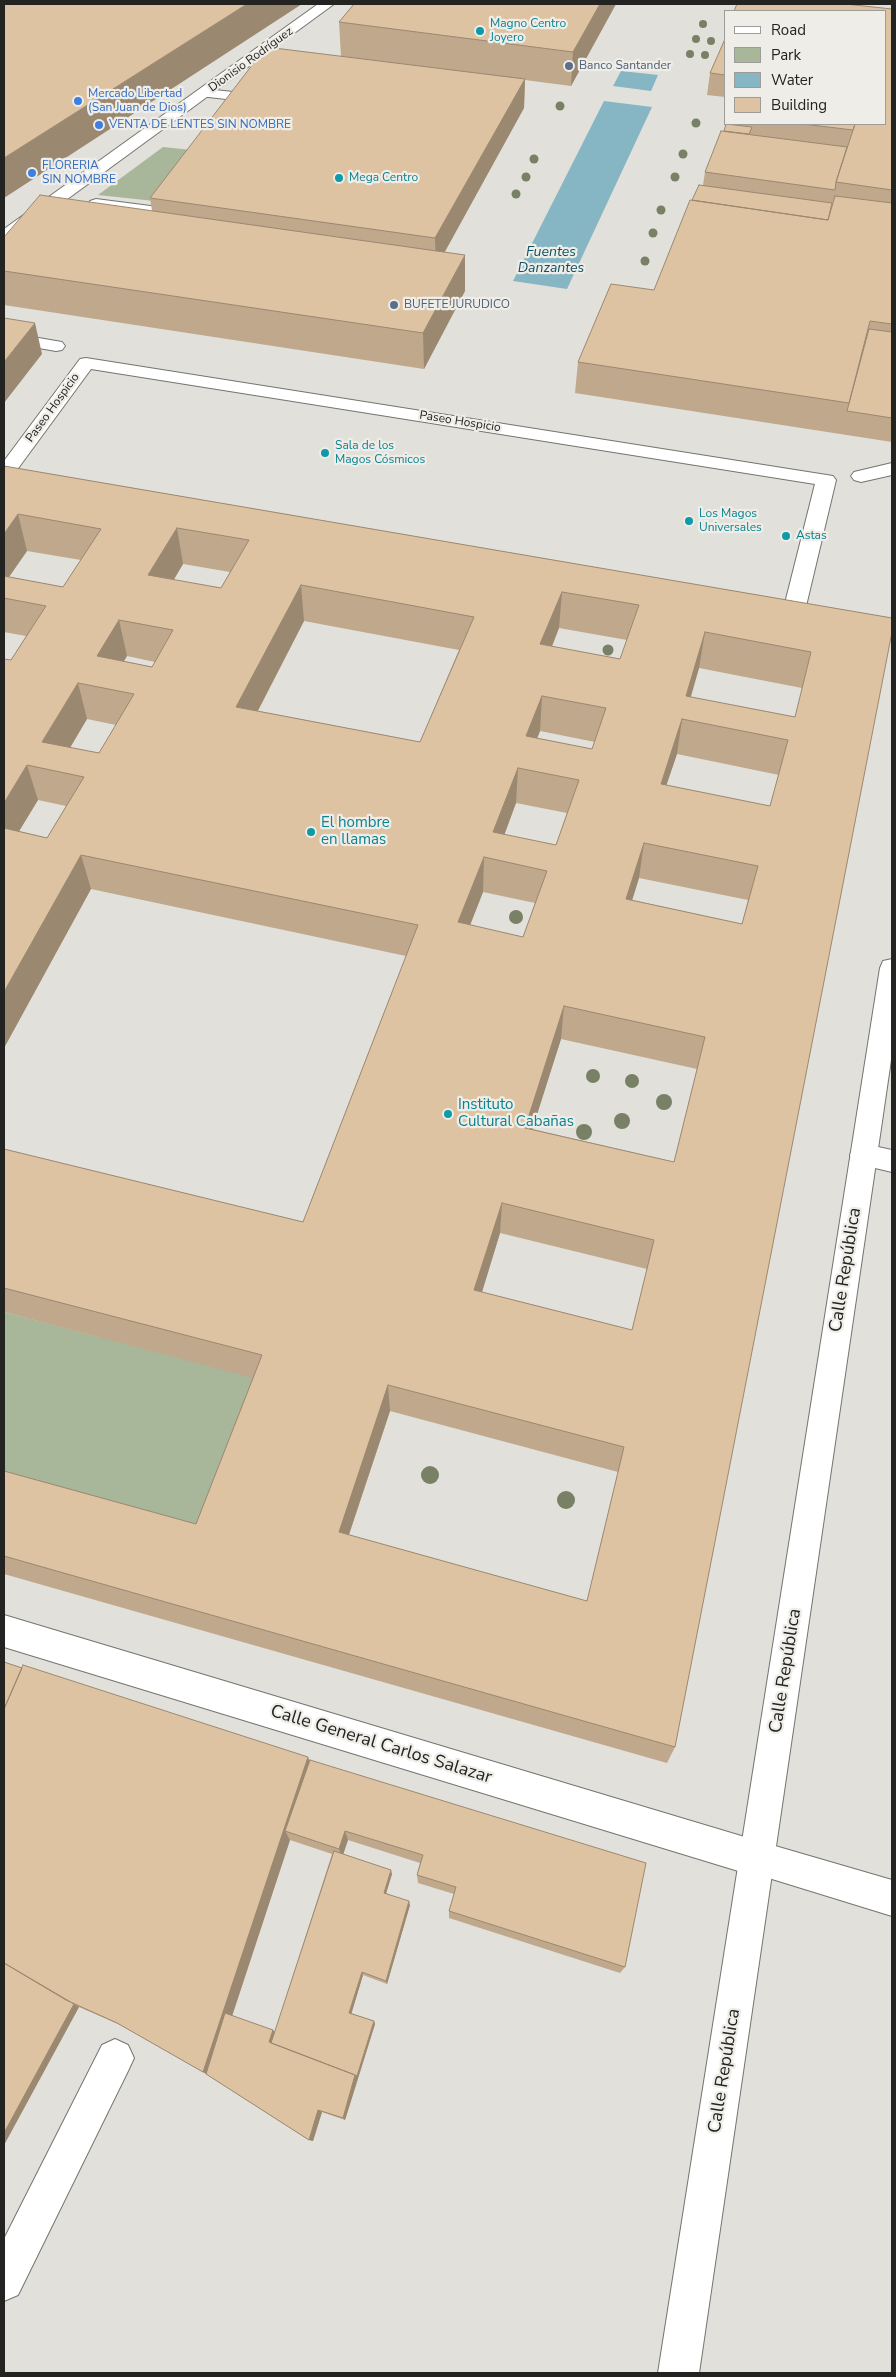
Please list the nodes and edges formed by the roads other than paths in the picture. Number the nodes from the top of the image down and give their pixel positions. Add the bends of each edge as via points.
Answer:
1 (327, 4) edge
2 (255, 58) junction
3 (274, 60) edge
4 (211, 89) junction
5 (255, 94) edge
6 (60, 211) junction
7 (84, 215) edge
8 (4, 237) edge
9 (4, 338) edge
10 (56, 346) dead end
11 (892, 469) edge
12 (4, 474) edge
13 (861, 476) dead end
14 (790, 623) edge
15 (892, 968) edge
16 (878, 1158) edge
17 (4, 1631) edge
18 (758, 1859) junction
19 (892, 1898) edge
20 (115, 2058) dead end
21 (4, 2281) edge
22 (678, 2373) edge

1 - 2 street, Dionisio Rodríguez
2 - 3 street
2 - 4 street, Dionisio Rodríguez
4 - 5 street
4 - 6 street, Dionisio Rodríguez
6 - 7 street via 161,219
6 - 8 street via 37,214
9 - 10 street
11 - 13 street
12 - 14 street, Paseo Hospicio via 86,363 826,480
15 - 16 street, Calle República
16 - 18 street, Calle República
17 - 18 street, Calle General Carlos Salazar
18 - 19 street, Calle General Carlos Salazar
18 - 22 street, Calle República
20 - 21 street

